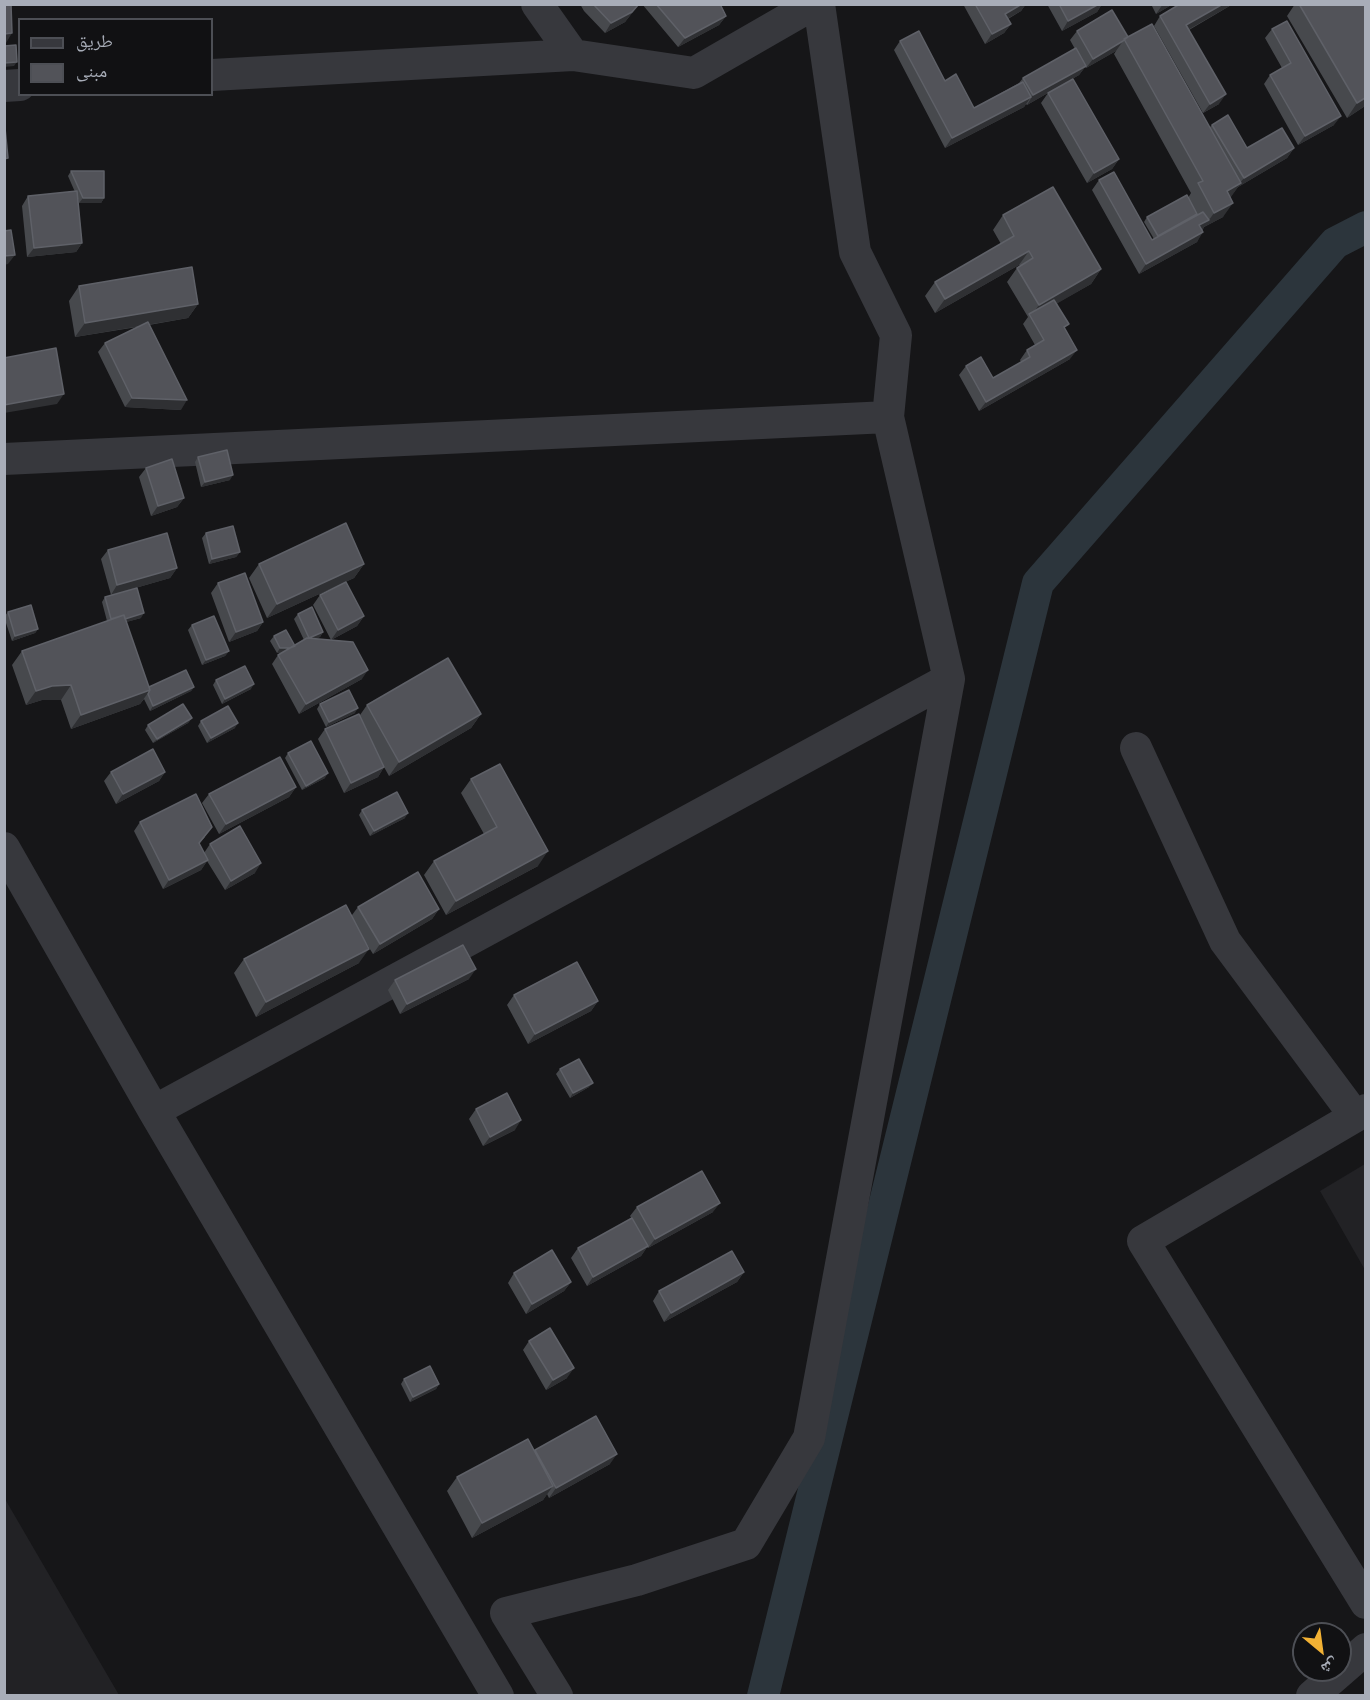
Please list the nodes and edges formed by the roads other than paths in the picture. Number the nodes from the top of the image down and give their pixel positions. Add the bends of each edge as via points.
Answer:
1 (537, 4) edge
2 (814, 4) edge
3 (819, 4) edge
4 (573, 55) junction
5 (213, 75) edge
6 (888, 417) junction
7 (4, 459) edge
8 (949, 679) junction
9 (1136, 748) dead end
10 (4, 848) edge
11 (154, 1111) junction
12 (1360, 1113) edge
13 (1365, 1603) edge
14 (1365, 1649) edge
15 (498, 1695) edge
16 (557, 1695) edge
17 (1312, 1695) edge

1 - 4 street
2 - 4 street via 694,73
3 - 6 street via 855,252 896,335
4 - 5 street
6 - 7 street
6 - 8 street
8 - 11 street
8 - 16 street via 809,1438 746,1544 637,1580 506,1613
9 - 12 street via 1225,941
10 - 11 street
11 - 15 street
12 - 13 street via 1143,1241
14 - 17 street

